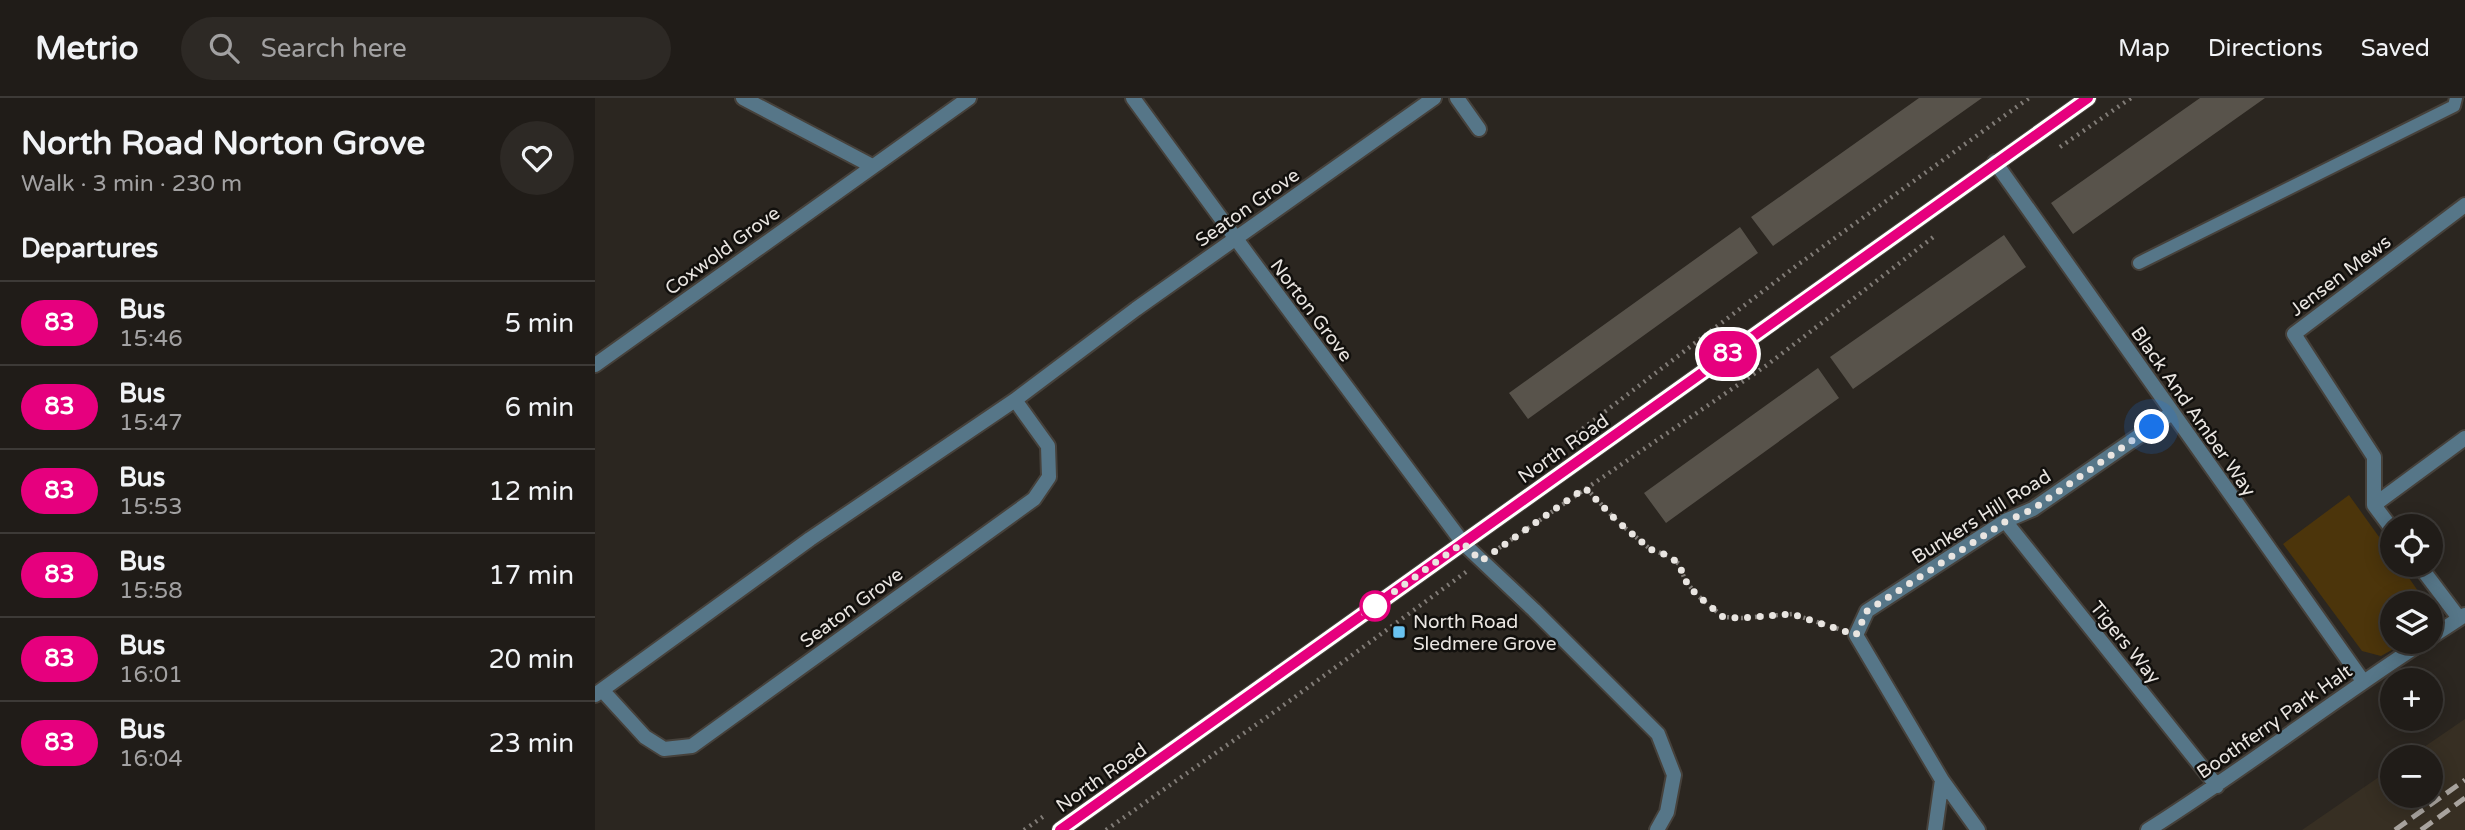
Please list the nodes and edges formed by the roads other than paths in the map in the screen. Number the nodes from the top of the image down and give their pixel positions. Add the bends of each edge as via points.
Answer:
1 (743, 98) edge
2 (969, 98) edge
3 (1133, 98) edge
4 (1434, 98) edge
5 (1457, 98) edge
6 (2088, 98) edge
7 (2456, 98) edge
8 (1479, 129) dead end
9 (1995, 162) junction
10 (872, 166) junction
11 (2465, 205) edge
12 (1235, 239) junction
13 (2139, 263) dead end
14 (595, 365) edge
15 (1015, 400) junction
16 (2172, 413) junction
17 (2465, 438) edge
18 (2374, 505) junction
19 (2381, 514) edge
20 (2005, 522) junction
21 (1463, 543) junction
22 (2429, 577) edge
23 (2462, 616) edge
24 (2443, 629) edge
25 (2405, 654) edge
26 (2363, 681) junction
27 (599, 692) edge
28 (1943, 780) junction
29 (2217, 786) junction
30 (1060, 830) edge
31 (1657, 830) edge
32 (1935, 830) edge
33 (1978, 830) edge
34 (2148, 830) edge

1 - 10 street
2 - 10 street, Coxwold Grove
3 - 12 street, Norton Grove
4 - 12 street, Seaton Grove
5 - 8 street
6 - 9 street, North Road
7 - 13 lane via 2454,106
9 - 16 street, Black And Amber Way
9 - 21 street, North Road
10 - 14 street, Coxwold Grove
11 - 18 street, Jensen Mews via 2294,334 2374,457
12 - 15 street, Seaton Grove
12 - 21 street, Norton Grove
15 - 27 street, Seaton Grove via 810,539
15 - 27 street, Seaton Grove via 1048,446 1049,477 1034,499 692,746 664,749 645,737
16 - 20 street, Bunkers Hill Road via 2033,509
16 - 26 street, Black And Amber Way
17 - 18 street
18 - 19 street
20 - 28 street, Bunkers Hill Road via 1867,611 1856,635
20 - 29 street, Tigers Way
21 - 30 street, North Road
21 - 31 street, Norton Grove via 1658,734 1674,775 1667,812
22 - 23 street
23 - 24 street
25 - 26 street, Boothferry Park Halt
26 - 29 street, Boothferry Park Halt
28 - 32 street
28 - 33 street
29 - 34 street, Boothferry Park Halt

